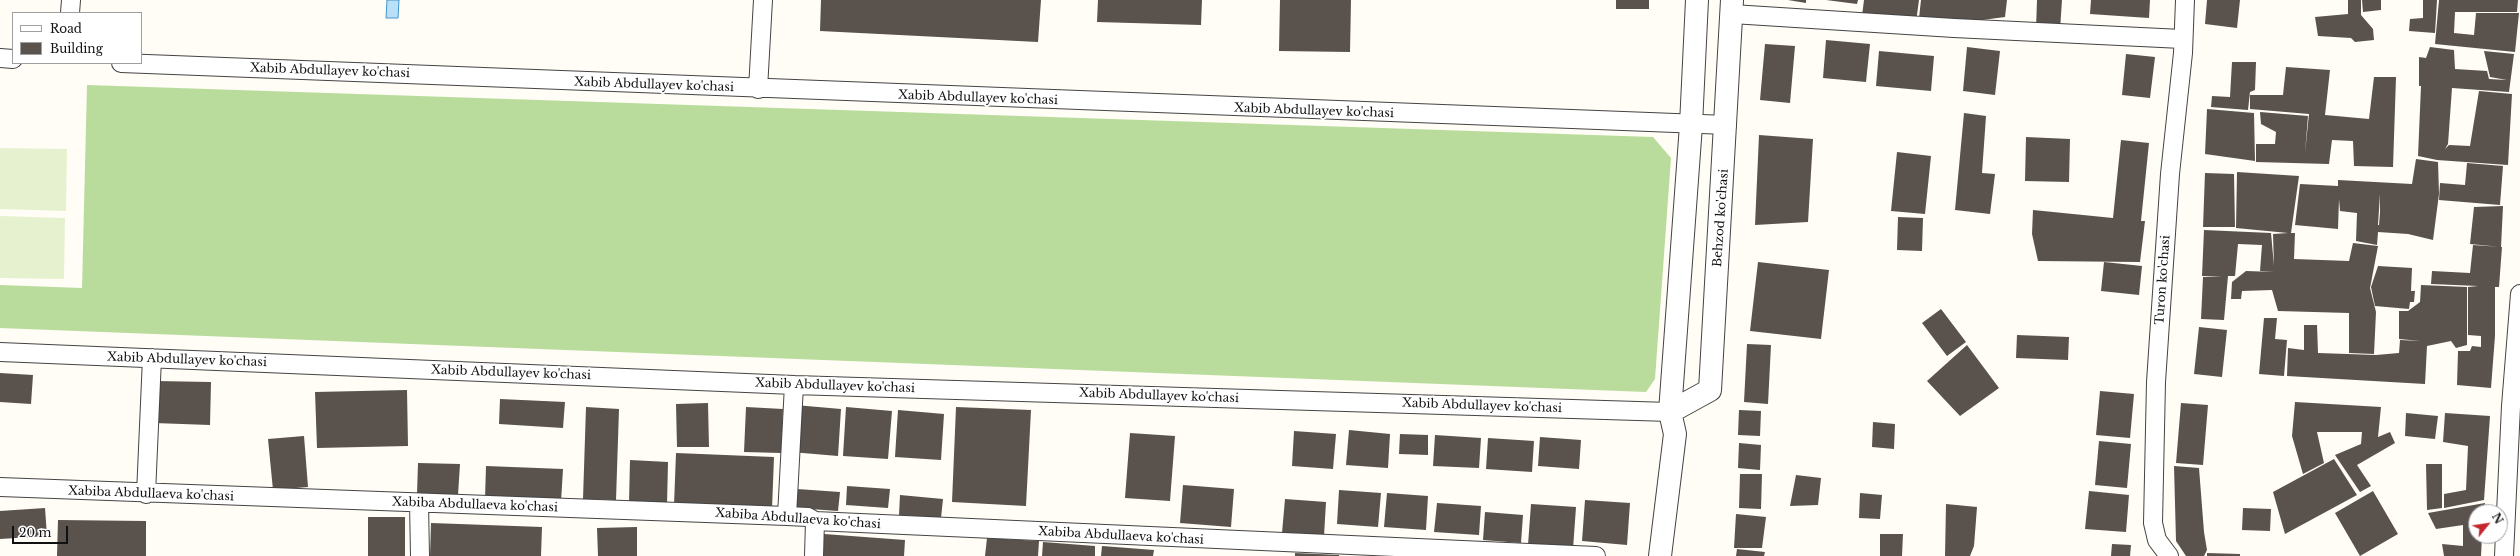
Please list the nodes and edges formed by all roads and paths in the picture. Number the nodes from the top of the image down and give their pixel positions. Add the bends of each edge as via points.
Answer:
1 (71, 0) edge
2 (763, 0) edge
3 (1696, 0) edge
4 (2185, 0) edge
5 (1732, 7) edge
6 (70, 12) edge
7 (2182, 39) junction
8 (0, 58) edge
9 (12, 59) edge
10 (142, 64) edge
11 (758, 89) junction
12 (1691, 125) junction
13 (1727, 125) junction
14 (2520, 294) edge
15 (0, 352) edge
16 (152, 358) junction
17 (794, 385) junction
18 (1670, 412) junction
19 (0, 487) edge
20 (146, 494) junction
21 (419, 503) junction
22 (788, 516) junction
23 (815, 522) junction
24 (420, 556) edge
25 (814, 556) edge
26 (1596, 556) edge
27 (1660, 556) edge
28 (2169, 556) edge
29 (2504, 556) edge

1 - 6 street
2 - 11 street
3 - 12 street
4 - 7 street, Turon ko'chasi
5 - 7 street via 1954,28
5 - 13 street, Behzod ko'chasi
7 - 28 street, Turon ko'chasi via 2183,54 2170,174 2156,382 2153,523 2157,540
8 - 9 street
10 - 11 street, Xabib Abdullayev ko'chasi
11 - 12 street, Xabib Abdullayev ko'chasi
12 - 13 street, Xabib Abdullayev ko'chasi
12 - 18 street
13 - 18 street, Behzod ko'chasi via 1710,390
14 - 29 street via 2511,406
15 - 16 street, Xabib Abdullayev ko'chasi
16 - 17 street, Xabib Abdullayev ko'chasi
16 - 20 street
17 - 18 street, Xabib Abdullayev ko'chasi
17 - 22 street
18 - 27 street via 1675,434
19 - 20 street, Xabiba Abdullaeva ko'chasi
20 - 21 street, Xabiba Abdullaeva ko'chasi
21 - 22 street, Xabiba Abdullaeva ko'chasi
21 - 24 street
22 - 23 street, Xabiba Abdullaeva ko'chasi via 808,517
23 - 25 street
23 - 26 street, Xabiba Abdullaeva ko'chasi

